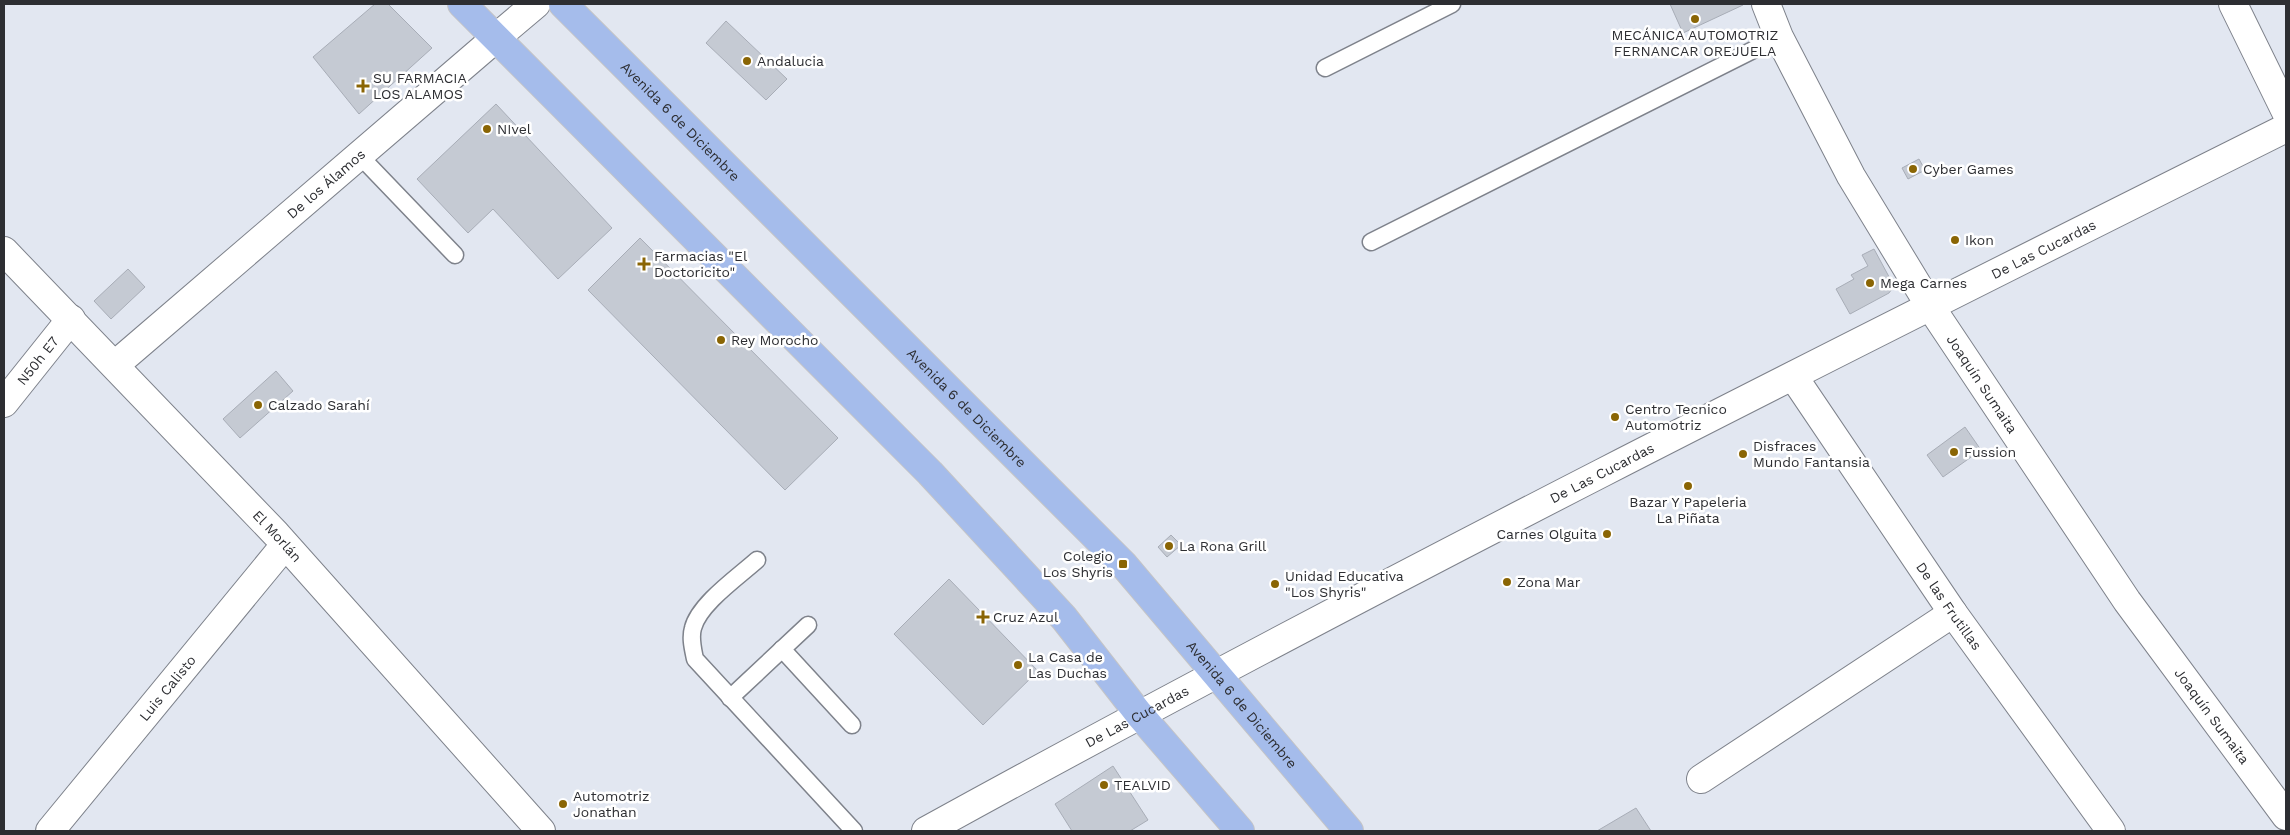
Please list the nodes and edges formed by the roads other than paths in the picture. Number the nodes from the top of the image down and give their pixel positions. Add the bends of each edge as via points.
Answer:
1 (462, 4) edge
2 (536, 4) edge
3 (563, 4) edge
4 (1452, 4) edge
5 (1766, 4) edge
6 (2233, 4) edge
7 (1779, 37) junction
8 (497, 38) junction
9 (1325, 68) dead end
10 (2286, 112) edge
11 (2286, 128) edge
12 (359, 155) junction
13 (1371, 242) dead end
14 (4, 251) edge
15 (455, 255) dead end
16 (1930, 306) junction
17 (70, 319) junction
18 (115, 365) junction
19 (1793, 376) junction
20 (4, 403) edge
21 (285, 545) junction
22 (756, 560) dead end
23 (1953, 613) junction
24 (808, 626) dead end
25 (782, 649) junction
26 (1216, 673) junction
27 (730, 698) junction
28 (1139, 714) junction
29 (852, 725) dead end
30 (1701, 779) dead end
31 (2286, 816) edge
32 (2102, 829) edge
33 (50, 831) edge
34 (541, 831) edge
35 (854, 831) edge
36 (926, 831) edge
37 (1240, 831) edge
38 (1349, 831) edge

1 - 8 main road
2 - 8 street, De los Álamos
3 - 26 main road, Avenida 6 de Diciembre via 1123,564
4 - 9 lane
5 - 7 street, Joaquín Sumaita
6 - 10 street
7 - 13 lane
7 - 16 street, Joaquín Sumaita via 1851,176
8 - 12 street, De los Álamos
8 - 28 main road via 930,474 1064,618
11 - 16 street, De Las Cucardas
12 - 15 lane
12 - 18 street, De los Álamos
14 - 17 street, El Morlán
16 - 19 street, De Las Cucardas
16 - 31 street, Joaquín Sumaita via 2126,601
17 - 18 street, El Morlán
17 - 20 street, N50h E7
18 - 21 street, El Morlán
19 - 23 street, De las Frutillas
19 - 26 street, De Las Cucardas
21 - 33 street, Luis Calisto
21 - 34 street, El Morlán
22 - 27 lane via 700,612 693,628 695,659
23 - 30 street
23 - 32 street, De las Frutillas
24 - 25 lane
25 - 27 lane
25 - 29 lane
26 - 28 street, De Las Cucardas
26 - 38 main road, Avenida 6 de Diciembre
27 - 35 lane
28 - 36 street, De Las Cucardas
28 - 37 main road

